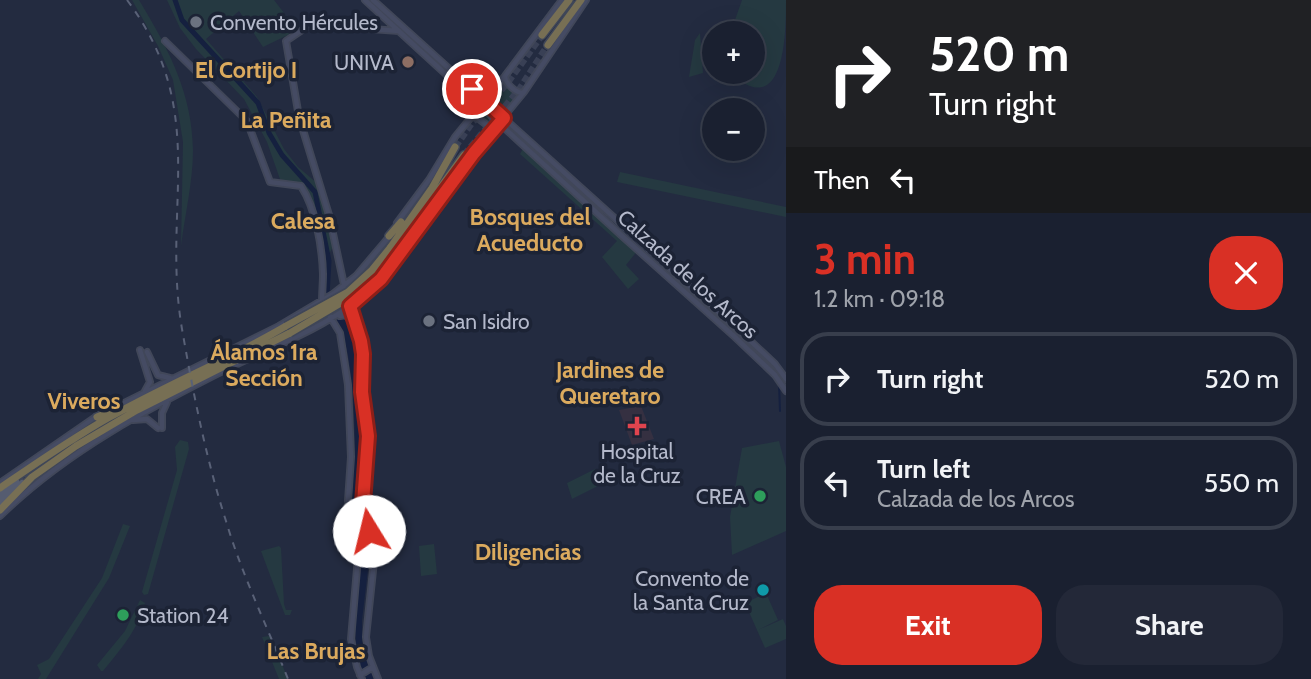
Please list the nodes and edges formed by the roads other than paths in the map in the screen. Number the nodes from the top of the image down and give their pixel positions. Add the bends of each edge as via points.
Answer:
1 (365, 0) edge
2 (373, 0) edge
3 (562, 0) edge
4 (569, 0) edge
5 (583, 0) edge
6 (573, 18) joint
7 (404, 26) junction
8 (399, 31) junction
9 (542, 35) tunnel mouth
10 (165, 41) dead end
11 (548, 45) tunnel mouth
12 (441, 60) junction
13 (437, 66) junction
14 (505, 76) junction
15 (524, 92) junction
16 (485, 100) junction
17 (480, 106) junction
18 (471, 117) junction
19 (504, 118) junction
20 (499, 124) junction
21 (455, 147) tunnel mouth
22 (541, 152) junction
23 (474, 153) junction
24 (464, 155) tunnel mouth
25 (536, 158) junction
26 (576, 183) junction
27 (436, 188) junction
28 (571, 189) junction
29 (417, 232) junction
30 (389, 236) junction
31 (356, 276) junction
32 (344, 287) junction
33 (369, 289) junction
34 (322, 301) junction
35 (350, 306) junction
36 (299, 313) junction
37 (331, 321) junction
38 (311, 328) junction
39 (288, 330) junction
40 (358, 330) junction
41 (738, 330) junction
42 (737, 339) junction
43 (140, 350) dead end
44 (147, 352) dead end
45 (233, 366) junction
46 (209, 374) junction
47 (181, 375) junction
48 (786, 379) edge
49 (786, 391) edge
50 (140, 398) junction
51 (171, 398) junction
52 (97, 417) joint
53 (129, 421) junction
54 (69, 434) junction
55 (47, 455) junction
56 (30, 473) junction
57 (1, 484) edge
58 (27, 490) junction
59 (0, 495) edge
60 (1, 506) edge
61 (0, 516) edge
62 (367, 527) junction
63 (356, 529) junction
64 (371, 668) junction
65 (361, 676) edge
66 (378, 679) edge

1 - 8 main road, Calzada de los Arcos
2 - 7 main road, Calzada de los Arcos
3 - 14 main road
4 - 9 highway
5 - 6 highway
5 - 11 highway
6 - 15 main road
7 - 8 main road
7 - 12 main road, Calzada de los Arcos
8 - 13 main road, Calzada de los Arcos
8 - 32 main road via 314,22 286,41 299,117 329,215
10 - 34 main road via 247,121 270,182 301,186 311,207 321,258
12 - 13 main road
12 - 16 main road, Calzada de los Arcos
13 - 17 main road, Calzada de los Arcos
14 - 15 main road via 510,86
14 - 16 main road
15 - 19 main road
16 - 17 main road
16 - 19 main road, Calzada de los Arcos
17 - 18 main road
17 - 20 main road, Calzada de los Arcos
18 - 23 main road via 476,115 492,129
18 - 30 main road
19 - 20 main road
19 - 22 main road, Calzada de los Arcos
20 - 23 main road
20 - 25 main road, Calzada de los Arcos
21 - 27 highway
22 - 25 main road
22 - 26 main road, Calzada de los Arcos
23 - 29 main road
24 - 27 highway
25 - 28 main road, Calzada de los Arcos
26 - 28 main road
26 - 41 main road, Calzada de los Arcos
27 - 29 highway
27 - 30 highway
27 - 39 highway, bridge via 373,278 356,294
28 - 42 main road, Calzada de los Arcos
29 - 33 main road
30 - 31 main road
31 - 32 main road
31 - 33 main road via 354,291 358,294
32 - 34 main road
32 - 35 main road
33 - 35 main road
34 - 36 main road
34 - 37 main road
35 - 37 main road
35 - 40 main road
36 - 38 main road via 314,309 319,319
36 - 47 main road
37 - 38 main road
37 - 40 main road via 344,314
37 - 63 main road via 342,340 348,385 348,501
38 - 45 main road
39 - 46 highway
39 - 50 highway
40 - 62 main road via 368,436 363,503
41 - 42 main road
41 - 48 main road, Calzada de los Arcos
42 - 49 main road, Calzada de los Arcos
43 - 50 main road via 150,384
44 - 47 main road via 158,375
45 - 46 highway
45 - 51 main road
46 - 56 highway
47 - 50 main road
50 - 52 highway
50 - 55 highway
51 - 53 main road
51 - 53 main road via 160,428 147,419
52 - 54 main road
53 - 58 main road
54 - 55 highway
54 - 57 main road
55 - 56 highway
56 - 57 highway
56 - 59 main road
56 - 60 highway
58 - 60 highway
58 - 61 main road
62 - 63 main road
62 - 64 main road via 374,564 366,637
63 - 65 main road via 358,567 351,639
64 - 65 main road
64 - 66 main road

